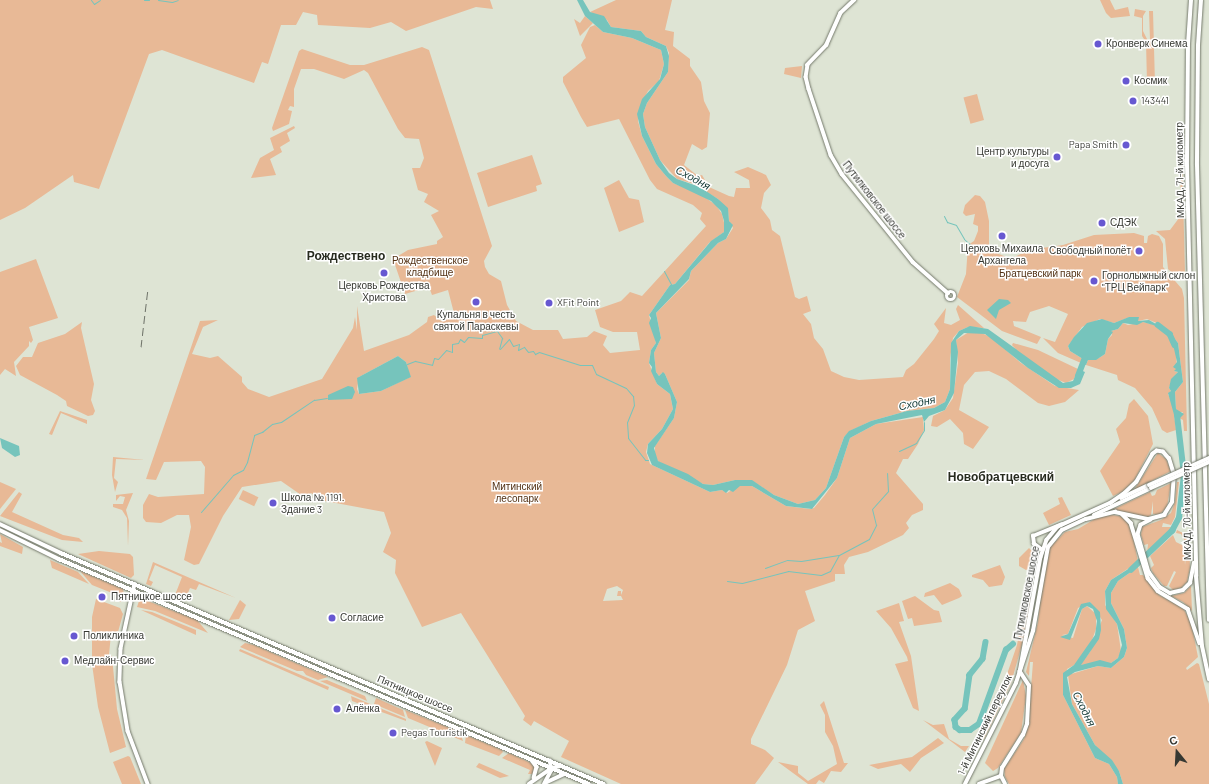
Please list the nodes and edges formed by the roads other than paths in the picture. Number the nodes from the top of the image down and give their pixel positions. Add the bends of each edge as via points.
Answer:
1 (855, 0) edge
2 (1191, 0) edge
3 (1201, 0) edge
4 (948, 293) dead end
5 (1191, 340) joint
6 (1201, 340) joint
7 (1209, 458) edge
8 (1209, 462) edge
9 (1150, 487) junction
10 (1111, 503) junction
11 (1121, 513) junction
12 (1086, 519) junction
13 (1154, 519) junction
14 (1066, 523) junction
15 (0, 524) edge
16 (0, 530) edge
17 (1048, 547) junction
18 (1042, 550) junction
19 (1141, 552) junction
20 (1196, 554) junction
21 (1146, 566) junction
22 (136, 585) junction
23 (134, 590) junction
24 (1209, 620) edge
25 (1204, 656) junction
26 (1020, 672) junction
27 (1209, 679) edge
28 (531, 759) junction
29 (550, 761) junction
30 (561, 766) junction
31 (552, 768) junction
32 (564, 774) junction
33 (1001, 776) junction
34 (534, 779) junction
35 (148, 784) edge
36 (529, 784) edge
37 (544, 784) edge
38 (589, 784) edge
39 (604, 784) edge
40 (965, 784) edge
41 (979, 784) edge
42 (1005, 784) edge

1 - 4 main road, Путилковское шоссе via 841,13 827,45 808,65 806,77 809,89 831,155 842,174 913,262
2 - 5 highway, МКАД, 71-й километр via 1187,92
3 - 6 highway, МКАД, 71-й километр via 1197,92
5 - 20 highway, МКАД, 70-й километр
6 - 24 highway, МКАД, 70-й километр
7 - 9 main road, bridge
8 - 9 main road, bridge
9 - 10 main road
9 - 12 main road
10 - 13 main road, Путилковское шоссе via 1131,488 1150,457 1160,451 1171,463 1173,493 1169,509
10 - 14 main road, Путилковское шоссе
11 - 12 main road, Путилковское шоссе via 1109,513
11 - 13 main road, Путилковское шоссе
11 - 19 main road via 1129,519
12 - 17 main road, Путилковское шоссе via 1062,530
13 - 19 main road via 1139,527
14 - 18 main road, Путилковское шоссе via 1050,535
14 - 18 main road via 1033,536 1034,544
15 - 22 main road, Пятницкое шоссе
16 - 23 main road, Пятницкое шоссе via 59,559
17 - 18 main road
17 - 26 main road, Путилковское шоссе via 1033,631
18 - 26 main road, Путилковское шоссе
19 - 21 main road
20 - 21 main road via 1190,583 1179,592 1170,593 1160,587
20 - 25 highway, МКАД, 70-й километр via 1197,598
21 - 25 main road via 1148,578 1158,591 1188,609
22 - 23 main road
22 - 29 main road, Пятницкое шоссе
23 - 28 main road, Пятницкое шоссе
23 - 35 main road via 121,649 120,686 128,731
25 - 27 highway, МКАД, 70-й километр
26 - 33 main road via 1029,686 1027,724 1024,736 1002,768
26 - 40 main road, 1-й Митинский переулок
28 - 31 main road, Пятницкое шоссе
28 - 34 main road via 537,768
29 - 30 main road, Пятницкое шоссе
29 - 31 main road
30 - 31 main road
30 - 39 main road, Пятницкое шоссе
31 - 32 main road, Пятницкое шоссе
31 - 34 main road
31 - 37 main road
32 - 37 main road
32 - 38 main road, Пятницкое шоссе
33 - 41 main road
33 - 42 main road
34 - 36 main road

